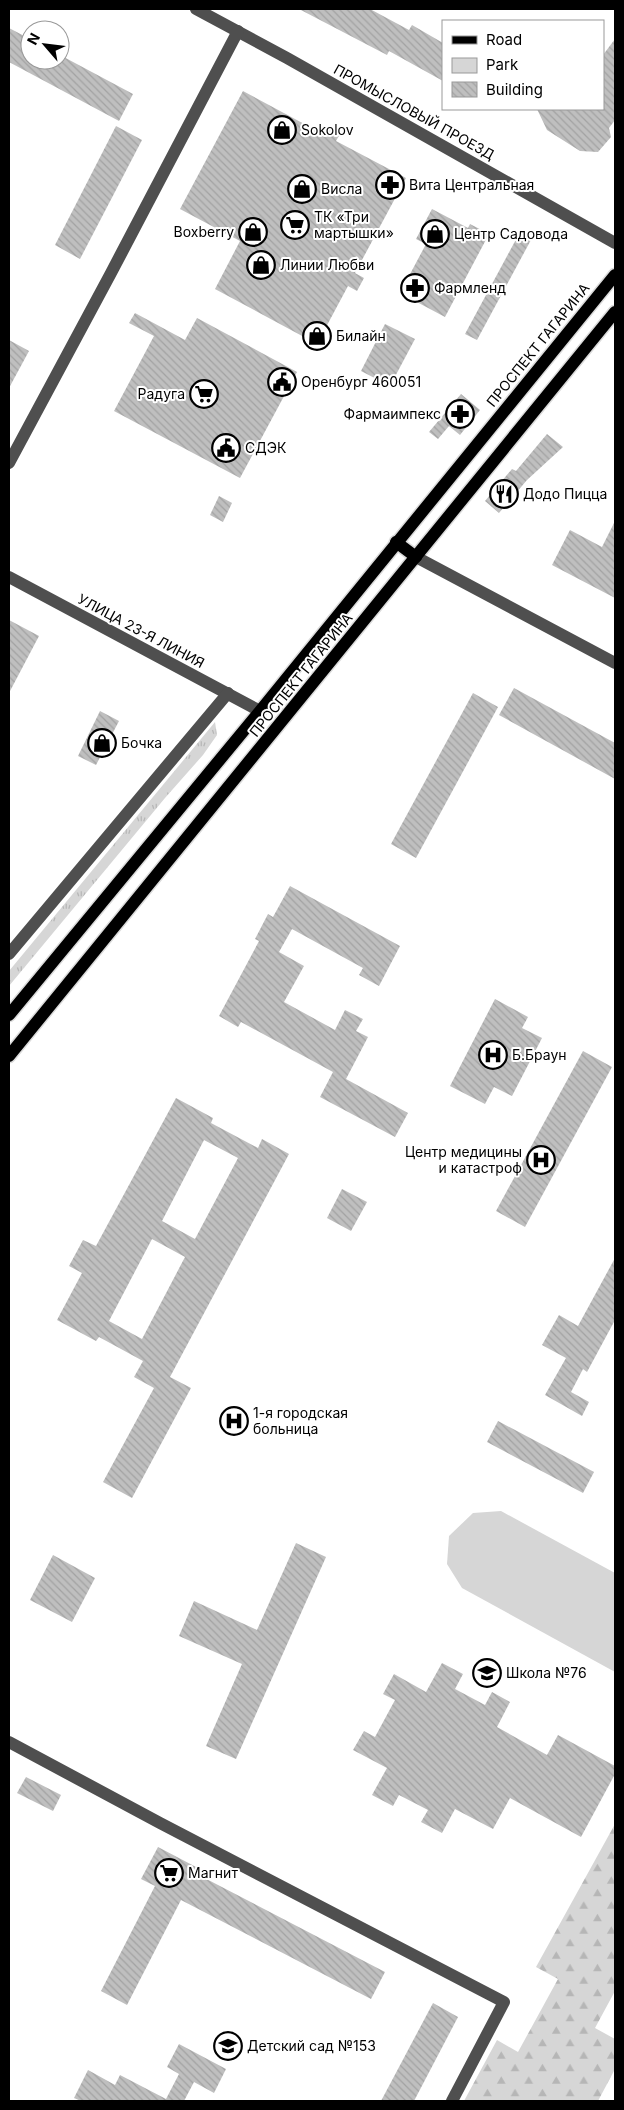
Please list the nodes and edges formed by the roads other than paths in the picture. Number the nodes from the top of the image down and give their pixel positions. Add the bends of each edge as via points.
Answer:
1 (196, 9) edge
2 (238, 31) junction
3 (615, 243) edge
4 (615, 275) edge
5 (615, 312) edge
6 (9, 462) edge
7 (396, 542) junction
8 (416, 557) junction
9 (9, 577) edge
10 (615, 663) edge
11 (228, 693) junction
12 (260, 711) junction
13 (9, 954) edge
14 (9, 1015) edge
15 (9, 1056) edge
16 (9, 1742) edge
17 (452, 2101) edge

1 - 2 street, ПРОМЫСЛОВЫЙ ПРОЕЗД
2 - 3 street, ПРОМЫСЛОВЫЙ ПРОЕЗД
2 - 6 street
4 - 7 main road, ПРОСПЕКТ ГАГАРИНА
5 - 8 main road, ПРОСПЕКТ ГАГАРИНА
7 - 8 main road
7 - 12 main road, ПРОСПЕКТ ГАГАРИНА
8 - 10 street
8 - 15 main road, ПРОСПЕКТ ГАГАРИНА
9 - 11 street, УЛИЦА 23-Я ЛИНИЯ
11 - 12 street, УЛИЦА 23-Я ЛИНИЯ
11 - 13 street
12 - 14 main road, ПРОСПЕКТ ГАГАРИНА
16 - 17 street via 504,2002

